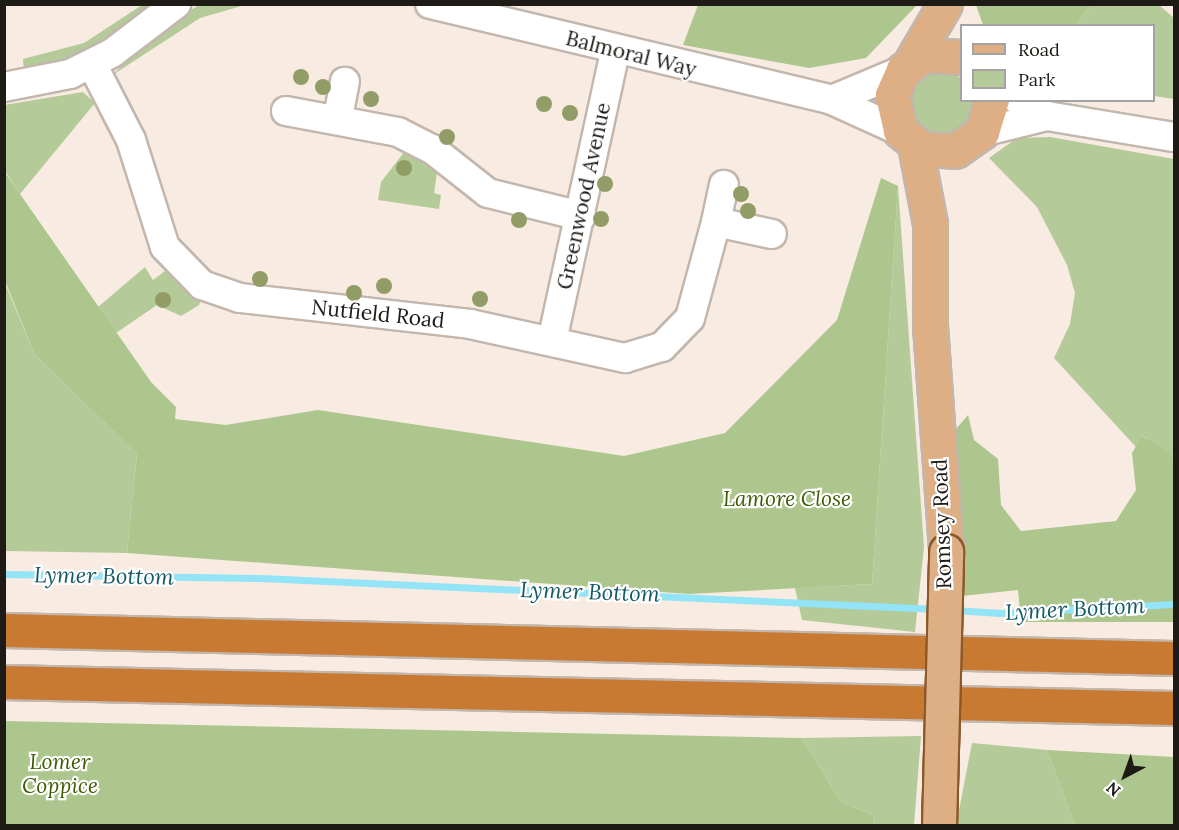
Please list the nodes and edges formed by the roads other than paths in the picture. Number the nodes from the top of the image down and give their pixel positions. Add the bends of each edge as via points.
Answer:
1 (176, 4) edge
2 (430, 4) edge
3 (945, 4) edge
4 (956, 4) edge
5 (471, 9) edge
6 (960, 24) edge
7 (615, 51) junction
8 (960, 57) edge
9 (92, 64) junction
10 (907, 66) junction
11 (345, 82) dead end
12 (4, 87) edge
13 (832, 100) junction
14 (991, 102) edge
15 (1022, 102) edge
16 (286, 111) dead end
17 (1047, 116) junction
18 (338, 117) junction
19 (1174, 137) edge
20 (908, 138) junction
21 (973, 140) junction
22 (724, 185) dead end
23 (581, 216) junction
24 (716, 222) junction
25 (930, 224) junction
26 (772, 234) dead end
27 (552, 341) junction
28 (4, 630) edge
29 (1174, 658) edge
30 (4, 682) edge
31 (1076, 708) junction
32 (1174, 708) edge
33 (1174, 714) edge
34 (939, 825) edge

1 - 9 street
2 - 5 street, Balmoral Way
3 - 10 main road
4 - 6 main road
5 - 7 street, Balmoral Way
7 - 13 street, Balmoral Way
7 - 23 street, Greenwood Avenue
8 - 10 main road via 933,53
9 - 12 street via 46,82
9 - 27 street, Nutfield Road via 131,140 165,248 202,285 240,298 396,314
10 - 13 street
10 - 20 main road, Romsey Road via 892,95
11 - 18 street
13 - 20 street, Balmoral Way
14 - 21 main road, Romsey Road
15 - 17 street
16 - 18 street
17 - 19 street
17 - 21 street
18 - 23 street via 415,139 488,193
20 - 21 main road via 938,153
20 - 25 main road, Romsey Road
21 - 25 main road, Romsey Road
22 - 24 street, Nutfield Road
23 - 27 street, Greenwood Avenue
24 - 26 street
24 - 27 street, Nutfield Road via 690,318 662,347 625,358
25 - 34 main road, Romsey Road, bridge via 930,326 946,551
28 - 29 highway
30 - 31 highway
31 - 32 highway
31 - 33 highway

